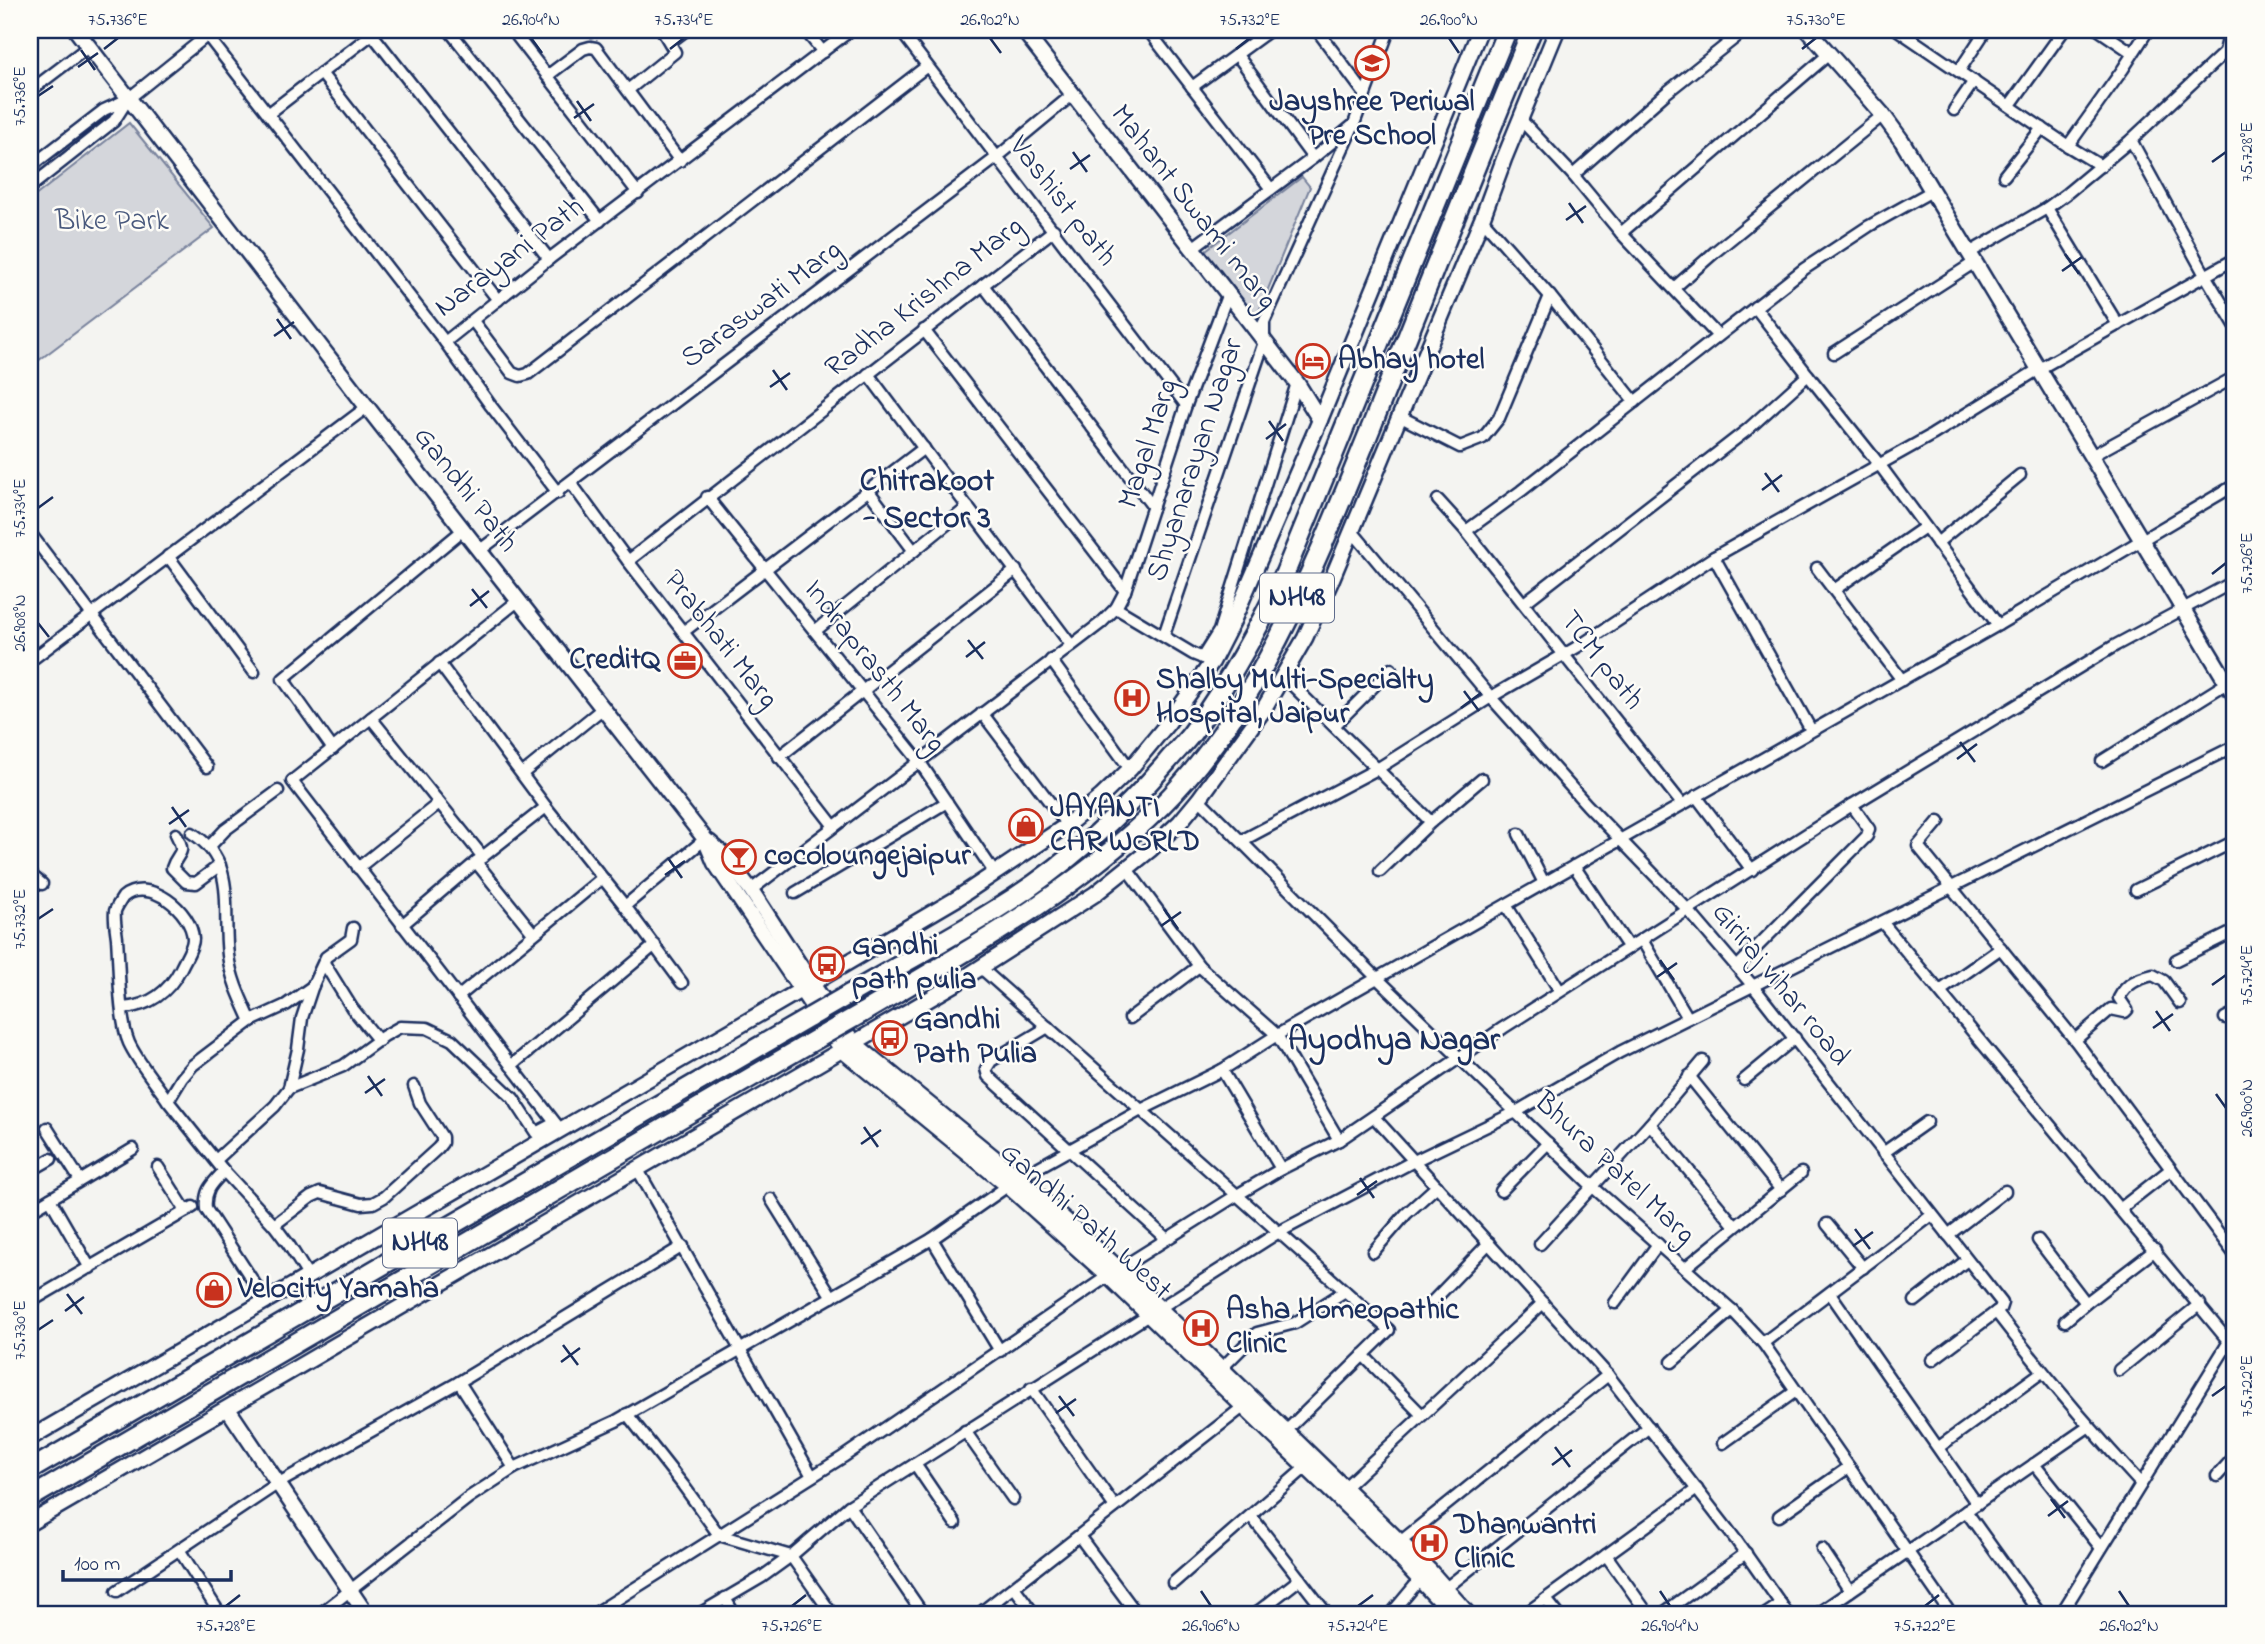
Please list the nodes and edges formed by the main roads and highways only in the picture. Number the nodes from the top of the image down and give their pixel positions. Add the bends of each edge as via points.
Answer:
1 (1507, 30) edge
2 (1532, 30) edge
3 (30, 1470) edge
4 (30, 1498) edge

1 - 3 highway, NH48, bridge via 1260,624 1193,732 1112,822 996,910
2 - 4 highway, NH48, bridge via 1324,542 1264,665 1222,732 1161,806 1084,873 998,933

